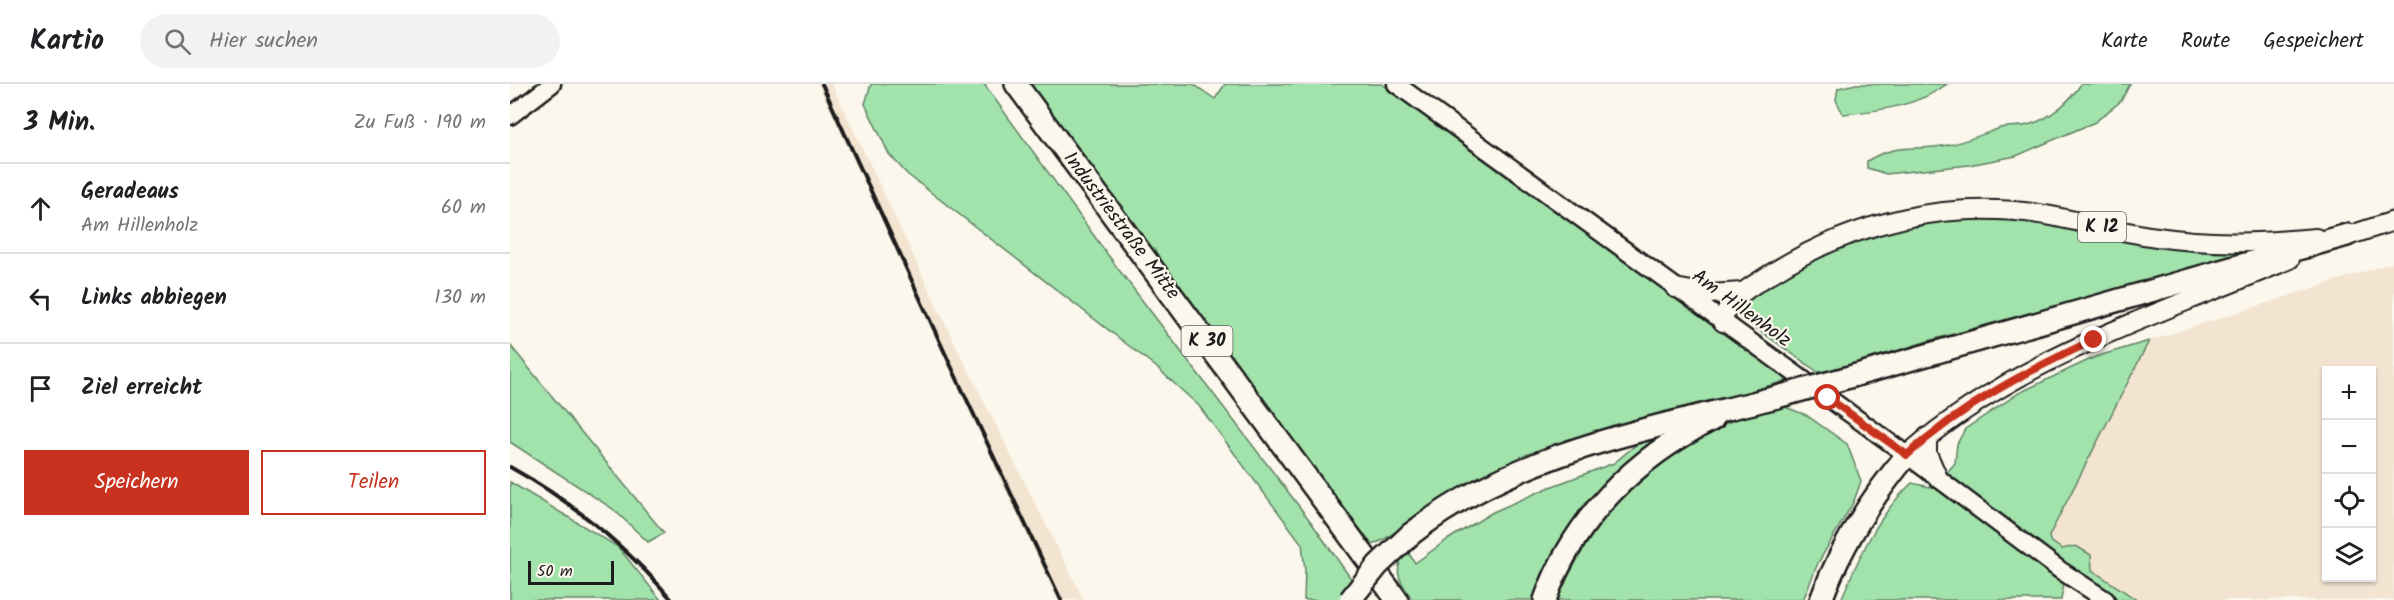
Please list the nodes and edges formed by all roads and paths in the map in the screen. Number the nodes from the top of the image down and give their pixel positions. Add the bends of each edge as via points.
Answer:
1 (552, 84) edge
2 (1016, 84) edge
3 (1396, 84) edge
4 (510, 116) edge
5 (2394, 221) edge
6 (2347, 235) junction
7 (1675, 288) junction
8 (1743, 292) junction
9 (1723, 322) junction
10 (1746, 405) junction
11 (1927, 437) junction
12 (1907, 455) junction
13 (1938, 478) junction
14 (1350, 600) edge
15 (1397, 600) edge
16 (1545, 600) edge
17 (1821, 600) edge
18 (2106, 600) edge

1 - 4 street
2 - 15 highway, Industriestraße Mitte / K 30
3 - 7 street, Am Hillenholz / K 12
5 - 6 main road, K 12
6 - 8 main road, K 12 via 2276,242 2215,242 2157,237 2023,212 1945,211 1900,219 1831,241
6 - 10 highway, bridge
6 - 11 main road, K 12 via 2177,303 2032,369 1970,405
7 - 8 main road, K 12 via 1709,294
7 - 9 street, Am Hillenholz / K 12
8 - 9 main road, K 12 via 1724,313
9 - 12 street, Am Hillenholz / K 12
10 - 14 highway, bridge via 1692,416 1558,455 1476,490 1411,534 1378,565
10 - 16 highway via 1681,437 1626,477 1576,536
11 - 12 main road, K 12
11 - 13 main road via 1927,453
12 - 13 street, Am Hillenholz
12 - 17 highway via 1853,532
13 - 18 street, Am Hillenholz

